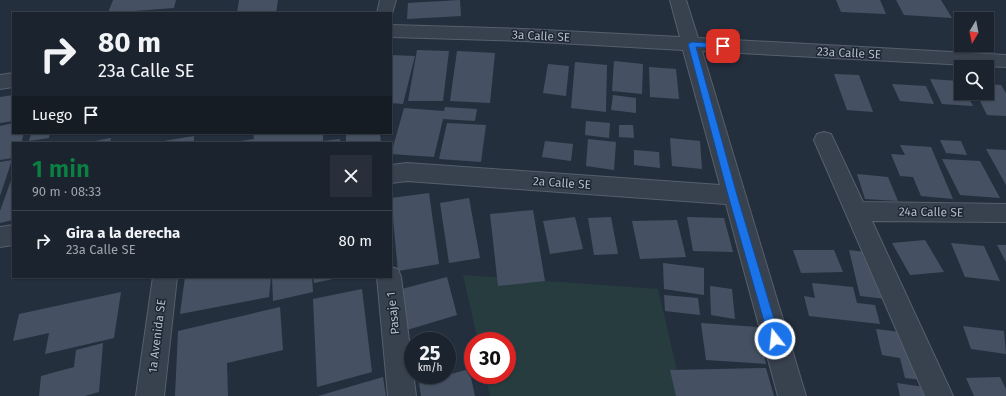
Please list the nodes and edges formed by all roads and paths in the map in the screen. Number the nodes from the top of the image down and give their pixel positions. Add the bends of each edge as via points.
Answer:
1 (388, 0) edge
2 (678, 0) edge
3 (385, 12) edge
4 (392, 31) edge
5 (692, 44) junction
6 (1006, 61) edge
7 (12, 80) edge
8 (0, 82) edge
9 (824, 140) dead end
10 (392, 174) edge
11 (733, 195) junction
12 (855, 211) junction
13 (1006, 213) edge
14 (12, 235) edge
15 (0, 237) edge
16 (165, 278) edge
17 (389, 278) edge
18 (150, 396) edge
19 (402, 396) edge
20 (792, 396) edge
21 (939, 396) edge

1 - 3 street
2 - 5 street
4 - 5 street, 3a Calle SE
5 - 6 street, 23a Calle SE
5 - 11 street
7 - 8 street
9 - 12 street
10 - 11 street, 2a Calle SE via 407,172
11 - 20 street
12 - 13 street, 24a Calle SE
12 - 21 street
14 - 15 street
16 - 18 street, 1a Avenida SE
17 - 19 street, Pasaje 1

